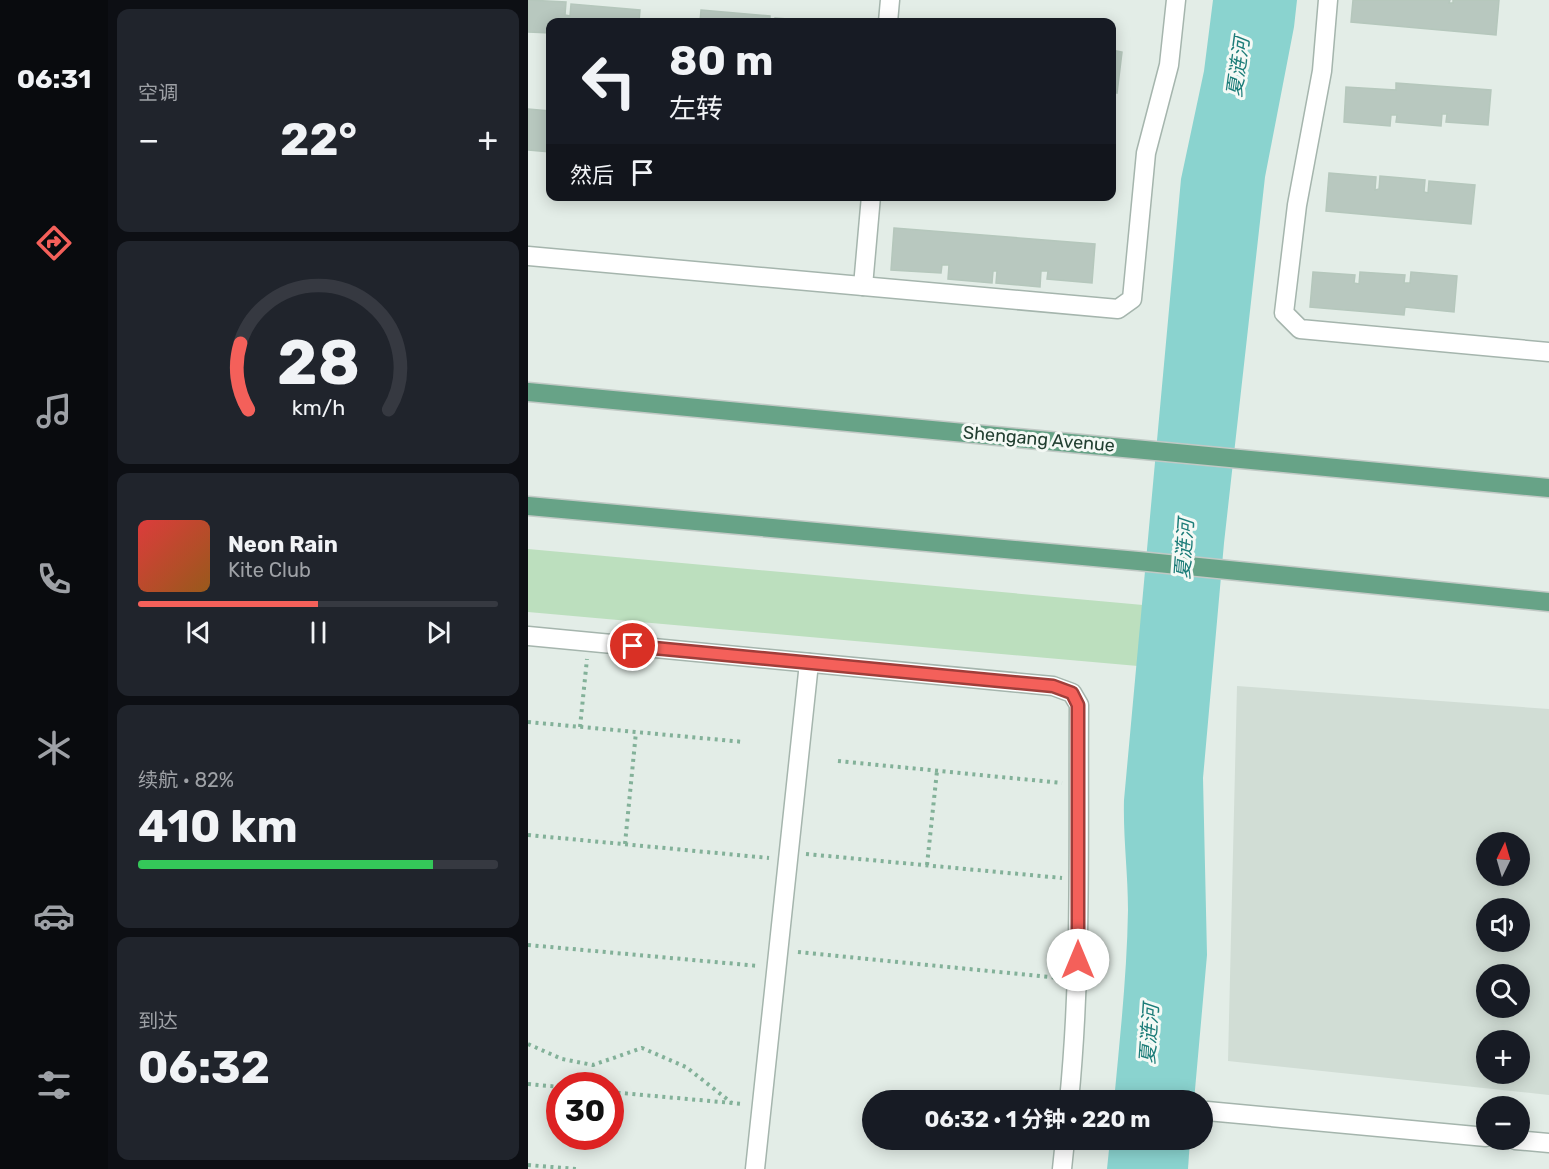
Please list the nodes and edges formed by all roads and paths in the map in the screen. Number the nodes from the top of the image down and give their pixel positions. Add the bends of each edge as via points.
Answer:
1 (890, 0) edge
2 (1176, 0) edge
3 (1328, 0) edge
4 (888, 18) edge
5 (871, 201) edge
6 (528, 256) edge
7 (863, 286) junction
8 (1549, 352) edge
9 (528, 392) edge
10 (1549, 488) edge
11 (528, 506) edge
12 (1549, 602) edge
13 (528, 636) edge
14 (589, 642) junction
15 (809, 663) junction
16 (528, 722) edge
17 (580, 727) junction
18 (636, 732) junction
19 (744, 742) dead end
20 (838, 761) dead end
21 (937, 770) junction
22 (1078, 784) junction
23 (625, 844) dead end
24 (927, 865) dead end
25 (528, 945) edge
26 (779, 959) junction
27 (1078, 980) junction
28 (528, 1044) edge
29 (528, 1084) edge
30 (546, 1086) edge
31 (1070, 1090) edge
32 (624, 1093) edge
33 (732, 1103) junction
34 (761, 1105) junction
35 (1213, 1112) edge
36 (1476, 1136) edge
37 (1530, 1141) edge
38 (1549, 1143) edge
39 (1064, 1150) edge
40 (528, 1165) edge
41 (576, 1169) edge
42 (755, 1169) edge
43 (1062, 1169) edge

1 - 4 street
2 - 7 street via 1169,65 1146,153 1132,299 1118,309
3 - 8 street via 1322,71 1297,206 1284,313 1300,329
5 - 7 street
6 - 7 street
9 - 10 main road, Shengang Avenue
11 - 12 main road
13 - 14 street
14 - 15 street
14 - 17 path
15 - 22 street via 1053,686 1072,693 1078,705
15 - 26 street
16 - 17 path
17 - 18 path
18 - 19 path
18 - 23 path
20 - 21 path
21 - 22 path
21 - 24 path
22 - 27 street
25 - 26 path
26 - 27 path
26 - 34 street
27 - 31 street
28 - 33 path via 562,1059 593,1065 642,1048 686,1067
29 - 30 path
32 - 33 path
33 - 34 path
34 - 42 street
35 - 36 street
37 - 38 street
39 - 43 street
40 - 41 path

